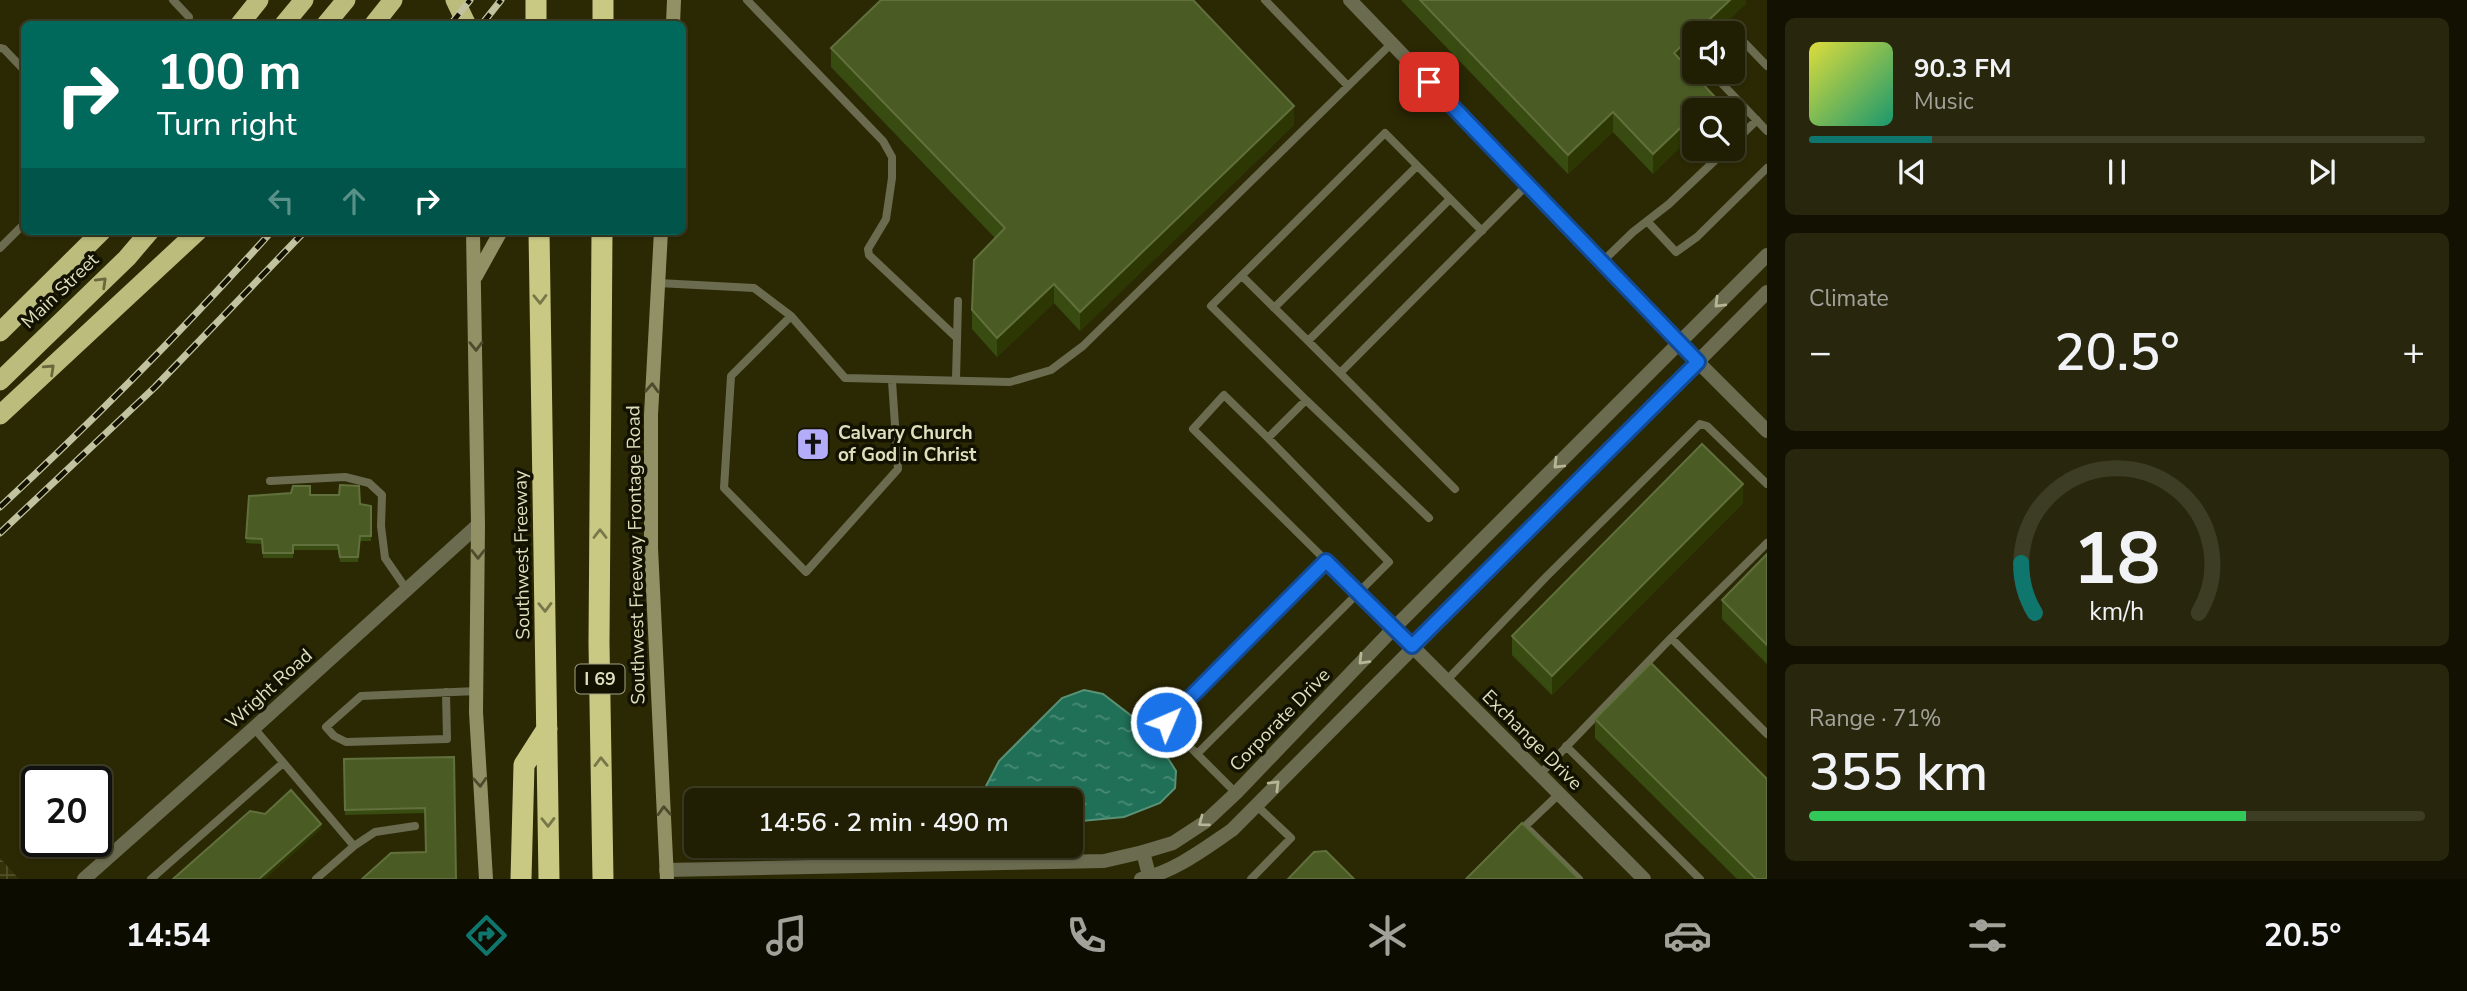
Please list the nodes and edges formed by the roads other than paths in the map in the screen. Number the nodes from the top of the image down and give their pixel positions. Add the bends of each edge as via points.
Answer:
1 (173, 0) edge
2 (259, 0) edge
3 (304, 0) edge
4 (346, 0) edge
5 (393, 0) edge
6 (455, 0) edge
7 (468, 0) edge
8 (536, 0) edge
9 (603, 0) edge
10 (674, 0) edge
11 (747, 0) edge
12 (1265, 0) edge
13 (1350, 0) edge
14 (188, 21) edge
15 (242, 21) edge
16 (286, 21) edge
17 (328, 21) edge
18 (376, 21) edge
19 (465, 21) edge
20 (466, 21) edge
21 (536, 21) edge
22 (603, 21) edge
23 (673, 21) edge
24 (1392, 43) junction
25 (1745, 43) edge
26 (0, 48) edge
27 (1767, 66) edge
28 (21, 67) edge
29 (1722, 84) edge
30 (1348, 86) junction
31 (1757, 120) junction
32 (1767, 131) edge
33 (1745, 132) edge
34 (1714, 161) edge
35 (1418, 166) junction
36 (1767, 168) edge
37 (1528, 184) junction
38 (1450, 199) junction
39 (1647, 221) junction
40 (21, 227) edge
41 (1482, 231) junction
42 (81, 235) edge
43 (98, 235) edge
44 (147, 235) edge
45 (194, 235) edge
46 (473, 235) edge
47 (499, 235) edge
48 (539, 235) edge
49 (601, 235) edge
50 (662, 235) edge
51 (0, 248) edge
52 (1767, 255) edge
53 (1603, 261) junction
54 (1241, 276) junction
55 (475, 278) junction
56 (658, 283) junction
57 (1767, 292) edge
58 (958, 301) dead end
59 (26, 308) junction
60 (1274, 308) junction
61 (790, 316) junction
62 (0, 332) edge
63 (957, 338) junction
64 (1308, 341) junction
65 (1680, 343) junction
66 (1698, 362) junction
67 (1340, 373) junction
68 (956, 379) junction
69 (0, 381) edge
70 (892, 381) junction
71 (1306, 400) junction
72 (0, 415) edge
73 (1767, 431) edge
74 (1268, 438) junction
75 (270, 481) dead end
76 (1767, 484) edge
77 (1455, 489) dead end
78 (1429, 518) dead end
79 (478, 525) junction
80 (1767, 542) edge
81 (1326, 561) junction
82 (407, 590) junction
83 (1358, 593) junction
84 (1394, 628) junction
85 (1671, 638) junction
86 (1412, 646) junction
87 (1446, 681) junction
88 (477, 691) junction
89 (446, 692) junction
90 (254, 728) junction
91 (547, 729) junction
92 (1767, 734) edge
93 (1566, 747) junction
94 (1197, 754) junction
95 (283, 763) junction
96 (1540, 774) junction
97 (1236, 793) junction
98 (1559, 794) junction
99 (1256, 805) junction
100 (415, 826) dead end
101 (1525, 826) junction
102 (1507, 844) edge
103 (354, 846) junction
104 (1143, 852) junction
105 (667, 874) edge
106 (1147, 878) edge
107 (83, 879) edge
108 (151, 879) edge
109 (316, 879) edge
110 (486, 879) edge
111 (521, 879) edge
112 (549, 879) edge
113 (603, 879) edge
114 (1251, 879) edge
115 (1579, 879) edge
116 (1644, 879) edge
117 (1700, 879) edge

1 - 14 lane
2 - 15 highway
3 - 16 highway
4 - 17 highway
5 - 18 highway
6 - 19 highway
7 - 20 main road
8 - 21 highway
9 - 22 highway
10 - 23 main road
11 - 63 lane via 883,141 892,157 892,178 886,219 867,248 869,255
12 - 30 lane
13 - 24 street
24 - 30 lane
24 - 37 street
25 - 27 lane
26 - 28 lane
29 - 31 lane
30 - 68 lane via 1083,346 1051,370 1010,382
31 - 32 lane
31 - 33 lane
34 - 39 lane
35 - 38 lane
35 - 54 lane via 1385,134
35 - 60 lane
36 - 39 lane via 1676,252
37 - 41 lane
37 - 53 street
38 - 41 lane
38 - 64 lane
39 - 53 lane
40 - 51 lane
41 - 67 lane
42 - 59 highway
43 - 59 highway, Main Street
69 -> 44 highway, Main Street
72 -> 45 highway
46 - 55 main road
47 - 55 main road
48 -> 91 highway, Southwest Freeway
113 -> 49 highway, I 69
50 - 56 main road, Southwest Freeway Frontage Road
52 -> 65 street, Corporate Drive
53 - 65 street
54 - 60 lane
54 - 71 lane via 1212,306
55 -> 79 main road
56 - 61 lane via 754,288
105 -> 56 main road, Southwest Freeway Frontage Road via 651,548 651,415
57 - 66 street
58 - 63 lane
59 - 62 highway, Main Street
60 - 64 lane
61 - 70 lane via 845,379
61 - 70 lane via 731,376 724,488 806,572 898,469
63 - 68 lane
64 - 67 lane
65 - 66 street
65 -> 84 street, Corporate Drive
66 - 73 street
66 - 86 street
67 - 77 lane
68 - 70 lane
71 - 74 lane
71 - 78 lane
74 - 81 lane via 1224,395 1193,429
74 - 83 lane via 1389,562
75 - 82 lane via 345,477 369,483 382,495 385,558
76 - 87 lane via 1700,424
79 - 82 street, Wright Road
79 -> 88 main road
80 - 85 lane
81 - 83 lane
81 - 94 lane via 1166,722
82 - 90 street, Wright Road
83 - 84 lane
83 - 94 lane
84 - 86 street, Exchange Drive
84 -> 97 street, Corporate Drive
85 - 92 lane
85 - 93 lane
86 - 87 street, Exchange Drive
99 -> 86 street
87 - 96 street, Exchange Drive
88 - 89 lane
88 -> 110 main road
89 - 89 lane via 361,696 326,727 346,743 447,740
90 - 95 lane
90 - 107 street, Wright Road
91 - 111 highway via 524,765
91 -> 112 highway, Southwest Freeway
93 - 96 lane
93 - 117 lane
94 - 97 lane
95 - 103 lane
95 - 108 lane
96 - 98 street, Exchange Drive
97 -> 104 street, Corporate Drive via 1205,822 1172,843
98 - 101 lane
98 - 116 street, Exchange Drive
99 - 106 street via 1193,857
99 - 114 lane via 1290,838
100 - 103 lane via 375,831
101 - 102 lane
101 - 115 lane
103 - 109 lane
104 - 105 street, Corporate Drive via 1104,861
104 - 106 street

